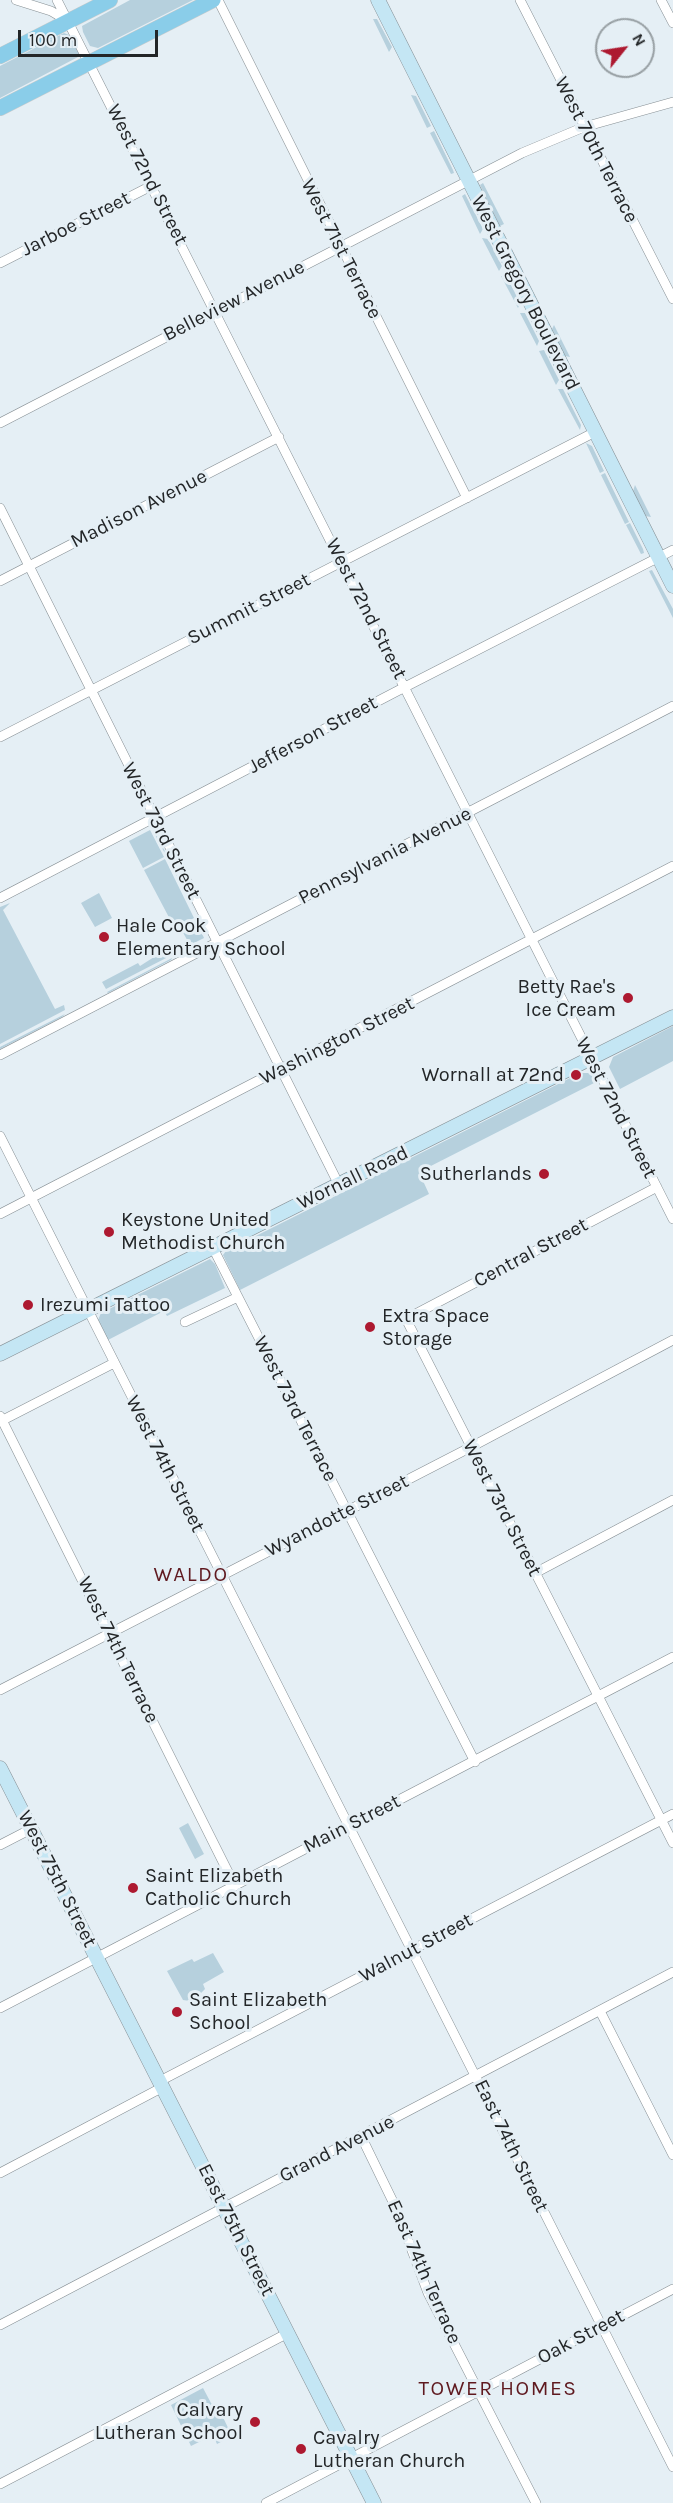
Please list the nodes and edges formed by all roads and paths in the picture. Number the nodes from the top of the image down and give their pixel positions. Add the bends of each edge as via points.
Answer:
1 (16, 0) edge
2 (57, 0) edge
3 (110, 0) edge
4 (215, 0) edge
5 (378, 0) edge
6 (520, 0) edge
7 (661, 0) edge
8 (68, 22) junction
9 (673, 23) edge
10 (0, 56) edge
11 (90, 62) junction
12 (673, 102) edge
13 (0, 108) edge
14 (584, 127) junction
15 (468, 180) junction
16 (152, 186) junction
17 (340, 247) junction
18 (0, 263) edge
19 (673, 299) edge
20 (215, 310) junction
21 (0, 423) edge
22 (595, 432) junction
23 (279, 437) junction
24 (467, 498) junction
25 (0, 508) edge
26 (673, 550) edge
27 (659, 557) junction
28 (341, 561) junction
29 (29, 567) junction
30 (0, 581) edge
31 (673, 586) edge
32 (405, 687) junction
33 (91, 691) junction
34 (673, 706) edge
35 (0, 737) edge
36 (469, 812) junction
37 (153, 818) junction
38 (673, 866) edge
39 (0, 898) edge
40 (532, 940) junction
41 (218, 942) junction
42 (673, 1017) edge
43 (0, 1055) edge
44 (591, 1059) junction
45 (281, 1070) junction
46 (0, 1136) edge
47 (339, 1185) junction
48 (657, 1187) junction
49 (31, 1198) junction
50 (0, 1214) edge
51 (673, 1219) edge
52 (213, 1248) junction
53 (238, 1297) junction
54 (88, 1310) junction
55 (406, 1319) joint
56 (185, 1322) dead end
57 (673, 1340) edge
58 (0, 1354) edge
59 (114, 1363) junction
60 (1, 1418) edge
61 (471, 1447) junction
62 (673, 1500) edge
63 (347, 1511) junction
64 (535, 1573) junction
65 (222, 1575) junction
66 (110, 1633) junction
67 (673, 1657) edge
68 (0, 1690) edge
69 (599, 1697) junction
70 (475, 1762) junction
71 (0, 1768) edge
72 (673, 1814) edge
73 (661, 1821) junction
74 (348, 1825) junction
75 (31, 1829) junction
76 (673, 1843) edge
77 (0, 1845) edge
78 (235, 1886) junction
79 (412, 1950) junction
80 (97, 1958) junction
81 (673, 1972) edge
82 (0, 2008) edge
83 (600, 2011) junction
84 (476, 2076) junction
85 (161, 2084) junction
86 (361, 2136) junction
87 (673, 2155) edge
88 (0, 2173) edge
89 (224, 2207) junction
90 (673, 2289) edge
91 (0, 2325) edge
92 (601, 2327) junction
93 (288, 2333) junction
94 (480, 2391) junction
95 (352, 2458) junction
96 (673, 2467) edge
97 (0, 2484) edge
98 (266, 2503) edge
99 (375, 2503) edge
100 (536, 2503) edge

1 - 8 street via 51,11
2 - 8 street, West 72nd Street
3 - 8 main road
4 - 11 main road
4 - 17 street, West 71st Terrace
5 - 15 main road, West Gregory Boulevard
6 - 14 street, West 70th Terrace
7 - 9 street
8 - 10 main road
8 - 11 street, West 72nd Street
11 - 13 main road
11 - 16 street, West 72nd Street
12 - 14 street, Belleview Avenue
14 - 15 street, Belleview Avenue
14 - 19 street, West 70th Terrace
15 - 17 street, Belleview Avenue
15 - 22 main road, West Gregory Boulevard
16 - 18 street, Jarboe Street
16 - 20 street, West 72nd Street
17 - 20 street, Belleview Avenue
17 - 24 street, West 71st Terrace
20 - 21 street, Belleview Avenue
20 - 23 street, West 72nd Street
22 - 24 street, Summit Street
22 - 27 main road, West Gregory Boulevard
23 - 28 street, West 72nd Street
23 - 29 street, Madison Avenue
24 - 28 street, Summit Street
25 - 29 street, West 73rd Street
26 - 27 street, Jefferson Street
27 - 31 main road, West Gregory Boulevard
27 - 32 street, Jefferson Street
28 - 32 street, West 72nd Street
28 - 33 street, Summit Street
29 - 30 street, Madison Avenue
29 - 33 street, West 73rd Street
32 - 36 street, West 72nd Street
32 - 37 street, Jefferson Street
33 - 35 street, Summit Street
33 - 37 street, West 73rd Street
34 - 36 street, Pennsylvania Avenue
36 - 40 street, West 72nd Street
36 - 41 street, Pennsylvania Avenue
37 - 39 street, Jefferson Street
37 - 41 street, West 73rd Street
38 - 40 street, Washington Street
40 - 44 street, West 72nd Street
40 - 45 street, Washington Street
41 - 43 street, Pennsylvania Avenue
41 - 45 street, West 73rd Street
42 - 44 main road, Wornall Road
44 - 47 main road, Wornall Road
44 - 48 street, West 72nd Street
45 - 47 street, West 73rd Street
45 - 49 street, Washington Street
46 - 49 street, West 74th Street
47 - 52 main road, Wornall Road
48 - 51 street, West 72nd Street
48 - 55 street, Central Street
49 - 50 street, Washington Street
49 - 54 street, West 74th Street
52 - 53 street, West 73rd Terrace
52 - 54 main road, Wornall Road
53 - 56 street
53 - 63 street, West 73rd Terrace
54 - 58 main road, Wornall Road
54 - 59 street, West 74th Street
55 - 61 street, West 73rd Street
57 - 61 street, Wyandotte Street
59 - 60 street
59 - 65 street, West 74th Street
60 - 66 street, West 74th Terrace
61 - 63 street, Wyandotte Street
61 - 64 street, West 73rd Street
62 - 64 street
63 - 65 street, Wyandotte Street
63 - 70 street, West 73rd Terrace
64 - 69 street, West 73rd Street
65 - 66 street, Wyandotte Street
65 - 74 street, West 74th Street
66 - 68 street, Wyandotte Street
66 - 78 street, West 74th Terrace
67 - 69 street, Main Street
69 - 70 street, Main Street
69 - 73 street, West 73rd Street
70 - 74 street, Main Street
71 - 75 main road, West 75th Street
72 - 73 street, Walnut Street
73 - 76 street, West 73rd Street
73 - 79 street, Walnut Street
74 - 78 street, Main Street
74 - 79 street, East 74th Street
75 - 77 street
75 - 80 main road, West 75th Street
78 - 80 street, Main Street
79 - 84 street, East 74th Street
79 - 85 street, Walnut Street
80 - 82 street, Main Street
80 - 85 main road, East 75th Street
81 - 83 street, Grand Avenue
83 - 84 street, Grand Avenue
83 - 87 street
84 - 86 street, Grand Avenue
84 - 92 street, East 74th Street
85 - 88 street, Walnut Street
85 - 89 main road, East 75th Street
86 - 89 street, Grand Avenue
86 - 94 street, East 74th Terrace via 396,2208 428,2293
89 - 91 street, Grand Avenue
89 - 93 main road, East 75th Street
90 - 92 street, Oak Street
92 - 94 street, Oak Street
92 - 96 street, East 74th Street
93 - 95 main road, East 75th Street
93 - 97 street
94 - 95 street, Oak Street
94 - 100 street, East 74th Terrace
95 - 98 street, Oak Street
95 - 99 main road, East 75th Street

